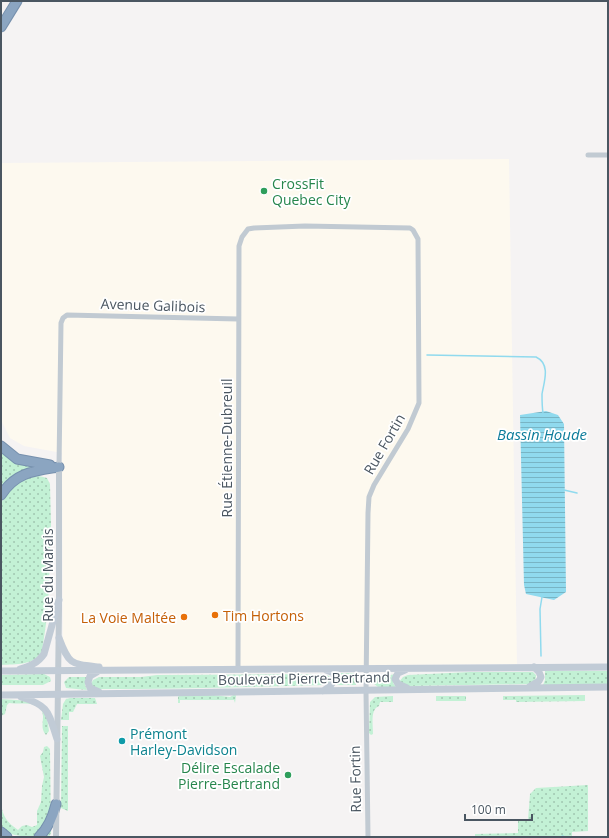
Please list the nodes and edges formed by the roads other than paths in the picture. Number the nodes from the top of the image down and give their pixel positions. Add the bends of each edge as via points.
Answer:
1 (17, 1) edge
2 (1, 27) edge
3 (588, 155) dead end
4 (608, 155) edge
5 (248, 229) joint
6 (67, 315) joint
7 (238, 319) junction
8 (1, 446) edge
9 (59, 467) junction
10 (1, 495) edge
11 (59, 600) junction
12 (58, 638) junction
13 (534, 667) junction
14 (608, 667) edge
15 (238, 669) junction
16 (324, 669) junction
17 (366, 669) junction
18 (409, 669) junction
19 (1, 671) edge
20 (10, 671) junction
21 (58, 671) junction
22 (99, 671) junction
23 (129, 671) junction
24 (608, 687) edge
25 (527, 688) junction
26 (410, 689) junction
27 (323, 691) junction
28 (366, 691) junction
29 (101, 693) junction
30 (13, 694) junction
31 (58, 694) junction
32 (1, 695) edge
33 (57, 739) junction
34 (56, 804) junction
35 (1, 832) edge
36 (7, 837) edge
37 (39, 837) edge
38 (56, 837) edge
39 (368, 837) edge

1 - 2 highway
3 - 4 street
5 - 7 street, Rue Étienne-Dubreuil via 239,246
5 - 17 street, Rue Fortin via 305,226 410,228 418,239 419,402 408,429 374,484 369,497
6 - 7 street, Avenue Galibois
6 - 9 street, Rue du Marais via 61,323
7 - 15 street, Rue Étienne-Dubreuil
8 - 9 highway via 17,459
9 - 10 highway via 31,471 20,476 10,482
9 - 11 street, Rue du Marais
11 - 12 street, Rue du Marais
11 - 20 main road via 44,654 40,660 28,667
12 - 21 street, Rue du Marais
12 - 23 main road via 65,655 74,663
13 - 14 main road, Boulevard Pierre-Bertrand
13 - 18 main road, Boulevard Pierre-Bertrand
13 - 25 main road via 541,677
15 - 16 main road, Boulevard Pierre-Bertrand
15 - 23 main road, Boulevard Pierre-Bertrand
16 - 17 main road, Boulevard Pierre-Bertrand
16 - 27 main road via 334,674 335,679
17 - 18 main road, Boulevard Pierre-Bertrand
17 - 28 street, Rue Fortin
18 - 26 main road via 398,673 395,679 398,684
19 - 20 main road, Boulevard Pierre-Bertrand
20 - 21 main road, Boulevard Pierre-Bertrand
21 - 22 main road, Boulevard Pierre-Bertrand
21 - 31 street, Rue du Marais
22 - 23 main road, Boulevard Pierre-Bertrand
22 - 29 main road via 90,676 88,683 92,689
24 - 25 main road, Boulevard Pierre-Bertrand
25 - 26 main road, Boulevard Pierre-Bertrand
26 - 28 main road, Boulevard Pierre-Bertrand
27 - 28 main road, Boulevard Pierre-Bertrand
27 - 29 main road, Boulevard Pierre-Bertrand
28 - 39 street, Rue Fortin
29 - 31 main road, Boulevard Pierre-Bertrand
30 - 31 main road, Boulevard Pierre-Bertrand
30 - 32 main road, Boulevard Pierre-Bertrand
30 - 33 main road via 42,705 48,712
31 - 33 street, Rue du Marais
33 - 34 street, Rue du Marais
34 - 37 highway via 54,815
34 - 38 street, Rue du Marais
35 - 36 highway

